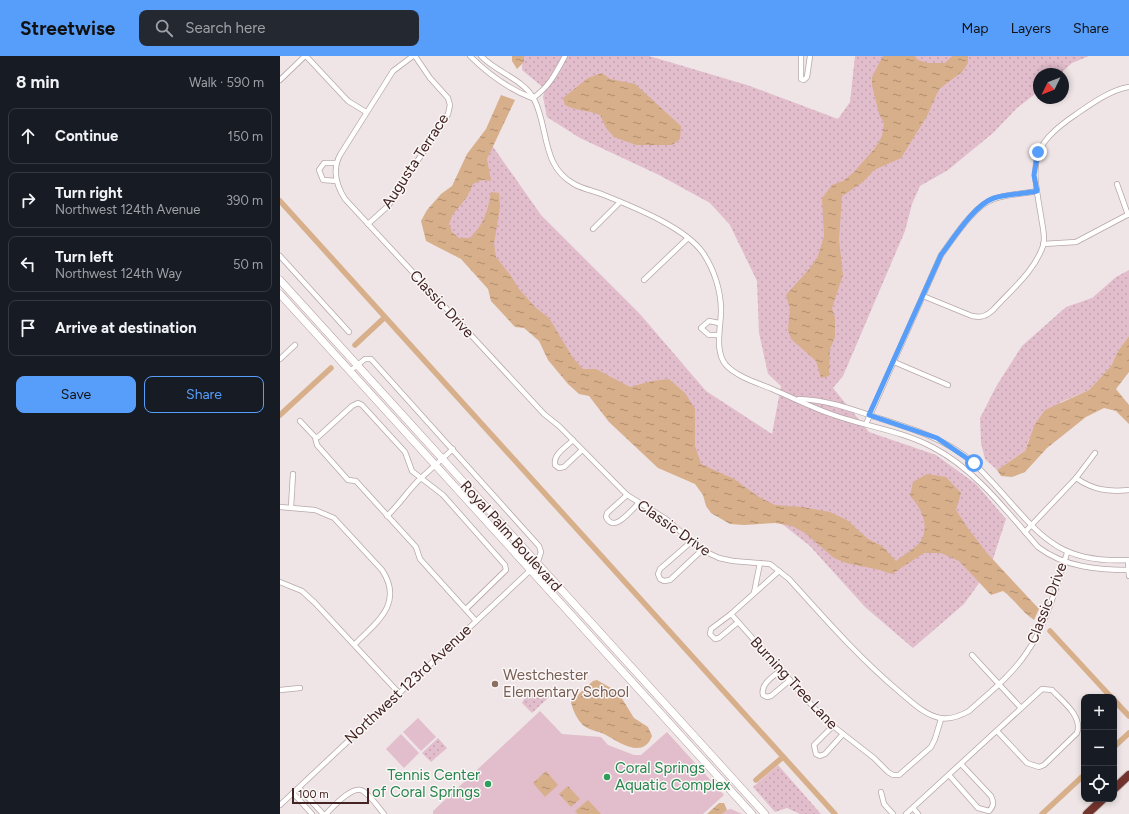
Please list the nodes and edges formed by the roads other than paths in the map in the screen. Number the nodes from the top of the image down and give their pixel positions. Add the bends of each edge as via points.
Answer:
1 (305, 56) edge
2 (414, 56) edge
3 (470, 56) edge
4 (481, 56) edge
5 (565, 56) edge
6 (801, 56) edge
7 (810, 56) edge
8 (280, 80) edge
9 (1129, 88) edge
10 (533, 98) junction
11 (366, 112) junction
12 (336, 162) junction
13 (336, 181) junction
14 (1117, 184) dead end
15 (1037, 191) junction
16 (620, 202) junction
17 (1129, 215) edge
18 (368, 224) junction
19 (593, 229) dead end
20 (688, 238) junction
21 (1043, 244) junction
22 (280, 256) edge
23 (280, 280) edge
24 (644, 280) dead end
25 (280, 294) edge
26 (923, 296) junction
27 (719, 323) junction
28 (349, 332) dead end
29 (719, 335) junction
30 (295, 345) dead end
31 (280, 359) edge
32 (894, 362) junction
33 (356, 365) junction
34 (350, 371) junction
35 (948, 385) dead end
36 (795, 398) junction
37 (869, 415) junction
38 (300, 421) dead end
39 (866, 424) junction
40 (315, 437) junction
41 (573, 440) junction
42 (453, 449) junction
43 (582, 450) junction
44 (1095, 453) dead end
45 (442, 459) junction
46 (435, 466) junction
47 (293, 474) dead end
48 (421, 478) junction
49 (1076, 478) junction
50 (1129, 490) edge
51 (627, 495) junction
52 (639, 503) junction
53 (280, 507) edge
54 (291, 507) junction
55 (387, 516) junction
56 (1032, 525) junction
57 (1025, 532) junction
58 (691, 542) junction
59 (702, 550) junction
60 (1067, 552) junction
61 (1064, 561) junction
62 (1128, 561) edge
63 (760, 563) junction
64 (537, 564) junction
65 (530, 570) junction
66 (1129, 570) edge
67 (779, 571) junction
68 (1129, 576) edge
69 (280, 582) edge
70 (754, 594) junction
71 (466, 609) junction
72 (731, 614) junction
73 (476, 621) junction
74 (737, 623) junction
75 (355, 644) junction
76 (972, 655) dead end
77 (781, 670) junction
78 (790, 680) junction
79 (998, 684) junction
80 (300, 688) dead end
81 (280, 690) edge
82 (399, 693) junction
83 (1021, 708) junction
84 (941, 719) junction
85 (833, 726) junction
86 (997, 731) junction
87 (843, 734) junction
88 (961, 764) junction
89 (949, 775) junction
90 (1129, 775) edge
91 (1117, 786) edge
92 (299, 788) junction
93 (881, 792) dead end
94 (293, 793) junction
95 (1100, 802) edge
96 (280, 805) edge
97 (913, 808) junction
98 (312, 814) edge
99 (324, 814) edge
100 (384, 814) edge
101 (752, 814) edge
102 (765, 814) edge
103 (893, 814) edge
104 (906, 814) edge
105 (918, 814) edge
106 (1087, 814) edge

1 - 8 street
1 - 11 street via 348,101
2 - 11 street via 393,71
2 - 18 street, Augusta Terrace via 448,98 448,114 388,206
3 - 10 street via 482,68 518,92
4 - 10 street
5 - 10 street via 552,80
6 - 7 street via 800,79 804,80 807,77
9 - 15 street via 1117,91 1092,104 1049,135 1035,162
10 - 16 street via 549,155 564,176 573,184
11 - 12 street
12 - 13 street, Classic Drive
12 - 13 street via 324,163 318,170 323,180
13 - 18 street, Classic Drive via 345,199
14 - 17 street
15 - 21 street via 1044,233
15 - 26 street via 993,199 985,203 941,255
16 - 19 street
16 - 20 street via 676,228
17 - 21 street via 1076,242
18 - 41 street, Classic Drive via 544,414
20 - 24 street
20 - 27 street via 703,252 712,271 721,310
21 - 26 street via 1034,265 986,316 972,316
22 - 28 street
23 - 33 street, Royal Palm Boulevard
25 - 34 street, Royal Palm Boulevard
26 - 32 street
27 - 29 street
27 - 29 street via 709,321 701,328 709,335
29 - 36 street via 721,356 726,364 748,378
30 - 31 street
32 - 35 street
32 - 37 street
33 - 34 street
33 - 42 street via 366,359 371,360
33 - 45 street, Royal Palm Boulevard
34 - 46 street, Royal Palm Boulevard
36 - 37 street via 821,400
36 - 39 street via 828,413
37 - 39 street
37 - 56 street via 937,438 956,449 974,463
38 - 40 street
39 - 57 street via 917,440 951,458 968,471
40 - 48 street via 353,405 360,404 405,452 412,471
40 - 55 street via 316,445 348,480 356,481
41 - 43 street, Classic Drive
41 - 43 street via 556,456 555,465 559,468 564,467
42 - 45 street
42 - 64 street via 539,546 541,552
43 - 51 street, Classic Drive
44 - 49 street
45 - 46 street
45 - 64 street, Royal Palm Boulevard
46 - 48 street
46 - 65 street, Royal Palm Boulevard
47 - 54 street
48 - 55 street
48 - 71 street via 441,493 507,568
49 - 50 street via 1095,489
49 - 56 street
51 - 52 street, Classic Drive
51 - 52 street via 607,513 608,522 618,523
52 - 58 street, Classic Drive via 666,519
53 - 54 street
54 - 75 street via 315,510 334,518 388,578 391,592 387,609
55 - 71 street via 416,547 420,559
56 - 57 street
56 - 60 street via 1045,539
57 - 61 street via 1046,553
58 - 59 street, Classic Drive
58 - 59 street via 660,569 660,580 670,580
59 - 63 street, Classic Drive via 719,558
60 - 61 street, Classic Drive
60 - 62 street via 1088,559
61 - 66 street via 1085,567
61 - 79 street, Classic Drive via 1036,639 1017,666
62 - 66 street
63 - 67 street, Classic Drive via 770,564
63 - 70 street
64 - 65 street, Northwest 123rd Avenue
64 - 102 street, Royal Palm Boulevard
65 - 73 street, Northwest 123rd Avenue
65 - 101 street, Royal Palm Boulevard
66 - 68 street
67 - 70 street
67 - 84 street, Classic Drive via 876,673 918,707
69 - 75 street via 302,591
70 - 72 street
71 - 73 street
72 - 74 street, Burning Tree Lane
72 - 74 street via 711,629 712,637 719,638
73 - 82 street, Northwest 123rd Avenue
74 - 77 street, Burning Tree Lane
75 - 82 street
76 - 79 street
77 - 78 street, Burning Tree Lane
77 - 78 street via 764,686 763,695 771,696
78 - 85 street, Burning Tree Lane
79 - 83 street
79 - 84 street, Classic Drive via 969,711 960,716
80 - 81 street
82 - 92 street, Northwest 123rd Avenue
83 - 86 street
83 - 86 street via 1042,689 1052,690 1077,718 1079,728 1077,733 1039,767 1026,763
84 - 87 street, Burning Tree Lane via 931,747 899,775 888,772 870,754
85 - 87 street, Burning Tree Lane
85 - 87 street via 814,745 816,754 825,754
86 - 88 street
88 - 89 street
88 - 89 street via 994,801 988,811 978,808
89 - 97 street
90 - 91 highway
92 - 94 street, Northwest 123rd Avenue
92 - 99 street
93 - 103 street via 884,804
94 - 96 street, Northwest 123rd Avenue
94 - 98 street
95 - 106 highway
97 - 104 street
97 - 105 street
99 - 100 street via 350,791 356,789 363,790

